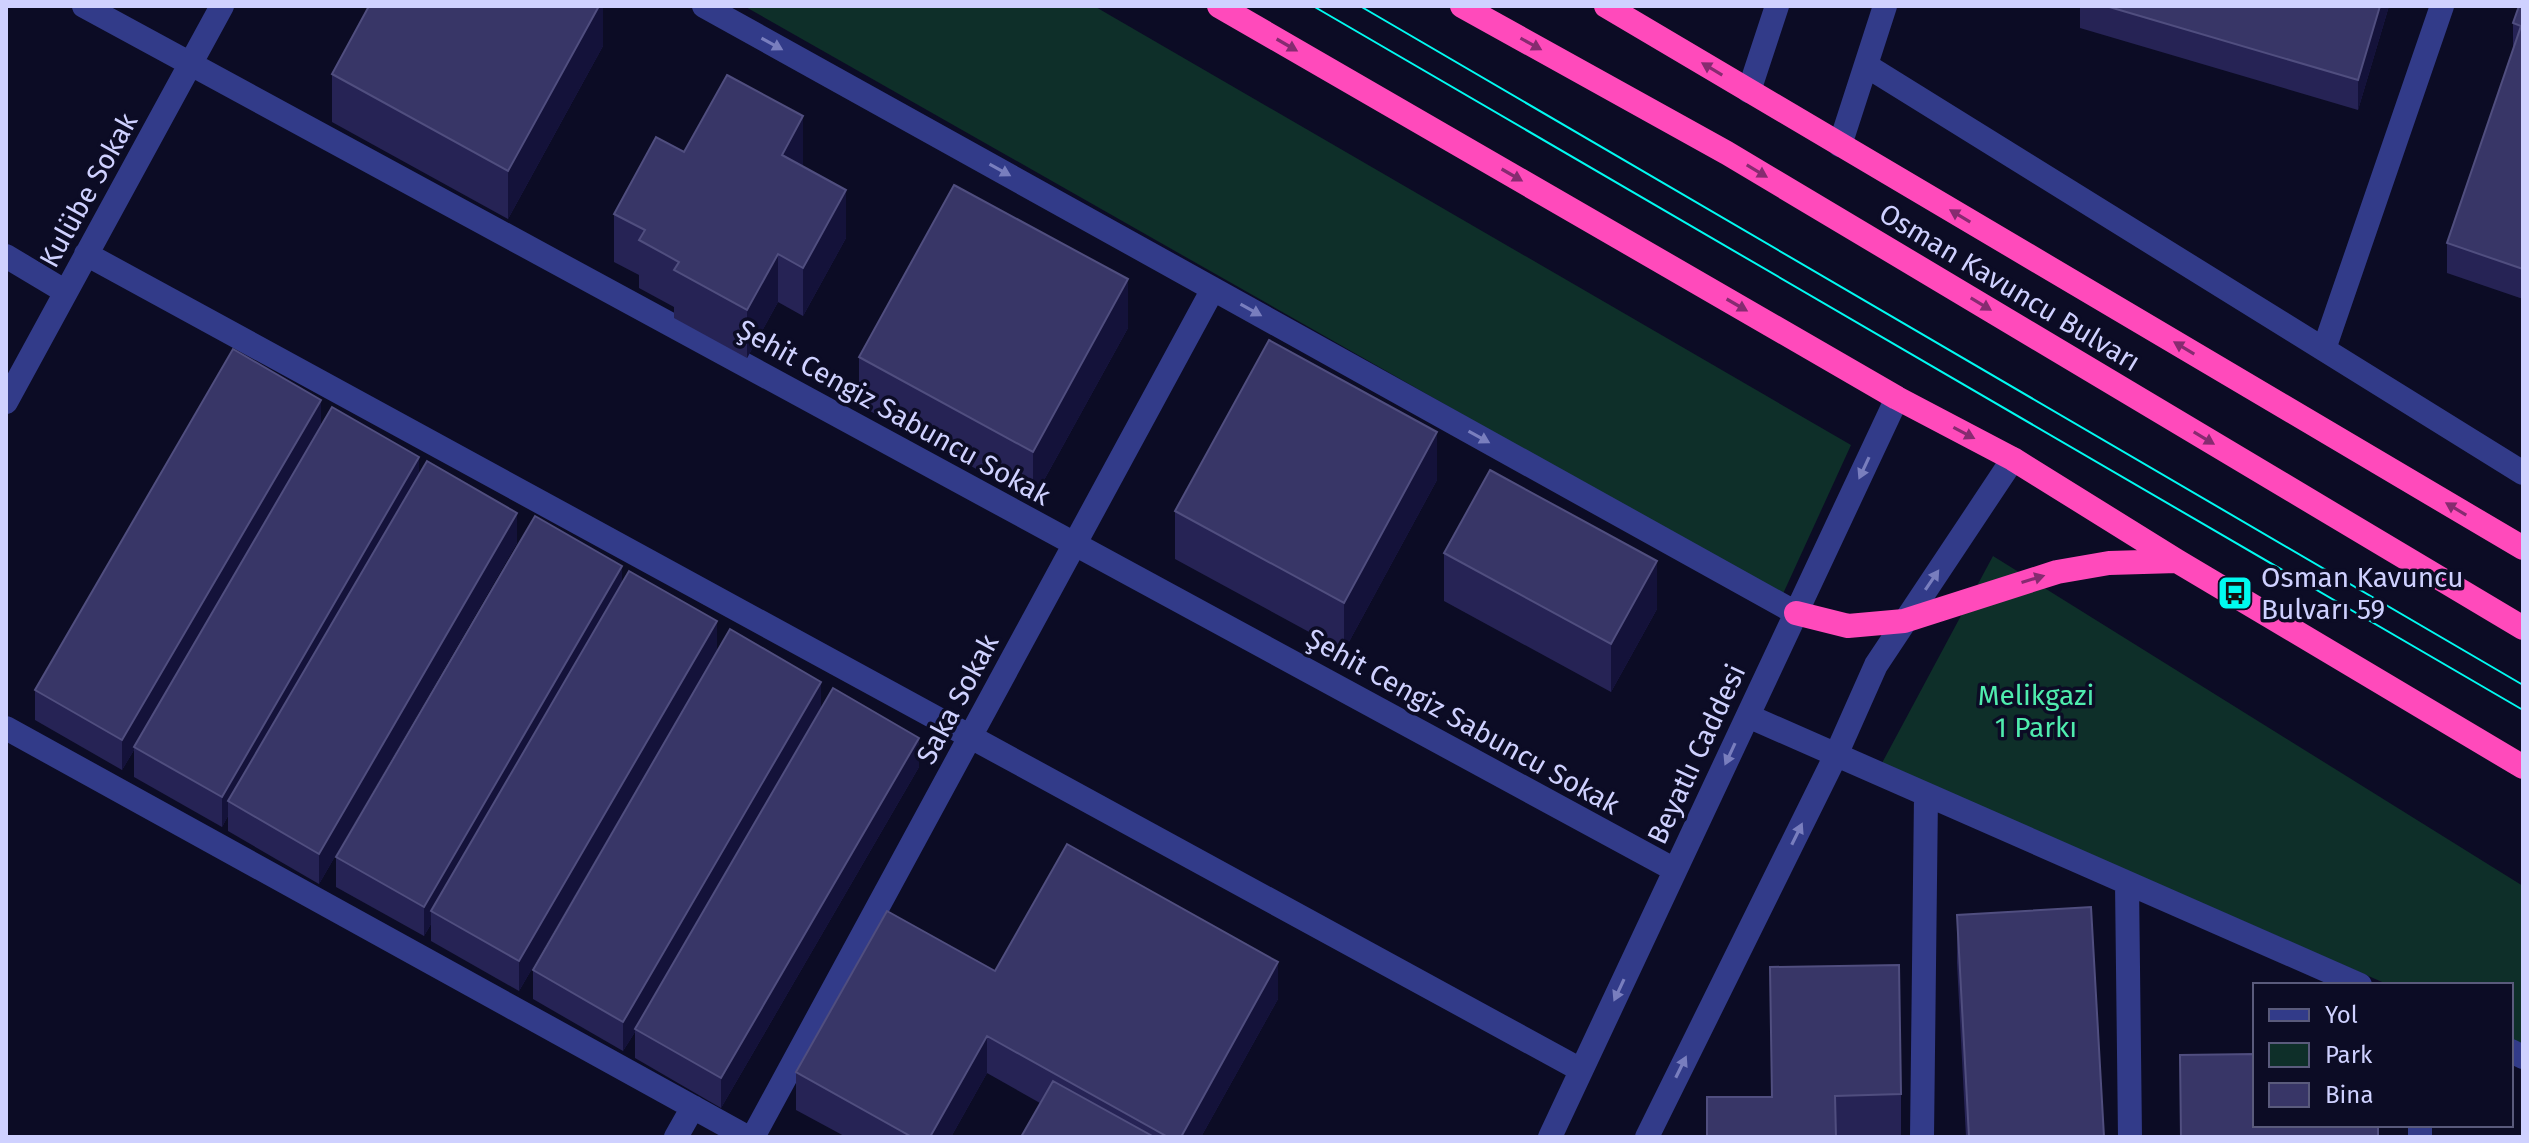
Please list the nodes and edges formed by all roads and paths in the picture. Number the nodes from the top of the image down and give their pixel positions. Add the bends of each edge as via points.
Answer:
1 (84, 6) edge
2 (222, 6) edge
3 (704, 6) edge
4 (1219, 6) edge
5 (1462, 6) edge
6 (1606, 6) edge
7 (1777, 6) edge
8 (1885, 6) edge
9 (2442, 6) edge
10 (190, 64) junction
11 (1867, 66) junction
12 (1749, 91) junction
13 (1840, 145) junction
14 (86, 254) junction
15 (6, 256) edge
16 (1213, 289) junction
17 (66, 292) junction
18 (2324, 349) junction
19 (1897, 398) junction
20 (6, 402) edge
21 (2013, 459) junction
22 (2523, 473) edge
23 (1074, 544) junction
24 (2523, 548) edge
25 (2177, 561) junction
26 (1796, 613) junction
27 (1904, 621) junction
28 (2523, 628) edge
29 (1748, 716) junction
30 (6, 728) edge
31 (970, 736) junction
32 (1836, 755) junction
33 (2523, 767) edge
34 (1926, 795) junction
35 (1675, 870) junction
36 (2127, 883) junction
37 (2355, 983) edge
38 (1581, 1070) junction
39 (693, 1107) junction
40 (676, 1137) edge
41 (747, 1137) edge
42 (753, 1137) edge
43 (1550, 1137) edge
44 (1647, 1137) edge
45 (1922, 1137) edge
46 (2130, 1137) edge

1 - 10 street, Şehit Cengiz Sabuncu Sokak
2 - 10 street, Kulübe Sokak
3 -> 16 street
4 -> 19 highway
5 -> 28 highway, Osman Kavuncu Bulvarı via 1727,153
12 -> 6 highway, Osman Kavuncu Bulvarı
7 - 12 street
8 - 11 street
9 - 18 street
10 - 14 street, Kulübe Sokak
10 - 23 street, Şehit Cengiz Sabuncu Sokak
11 - 13 street
11 - 18 street
12 - 13 highway, Osman Kavuncu Bulvarı
24 -> 13 highway, Osman Kavuncu Bulvarı
14 - 17 street, Kulübe Sokak
14 - 31 street
15 - 17 street
16 - 23 street, Saka Sokak
16 -> 26 street
17 - 20 street, Kulübe Sokak
18 - 22 street
19 -> 21 highway
19 -> 26 street, Beyatlı Caddesi
21 - 25 highway
27 -> 21 street
23 - 31 street, Saka Sokak
23 - 35 street, Şehit Cengiz Sabuncu Sokak
27 -> 25 highway via 2057,572 2109,563
25 - 33 highway
26 - 27 highway via 1848,626
26 - 29 street, Beyatlı Caddesi
27 - 32 street via 1876,665
29 - 32 street
29 -> 35 street, Beyatlı Caddesi
30 - 39 street
31 - 38 street
31 - 42 street, Saka Sokak
32 - 34 street
44 -> 32 street
34 - 36 street
34 - 45 street
35 -> 38 street, Beyatlı Caddesi
36 - 37 street
36 - 46 street
38 - 43 street, Beyatlı Caddesi
39 - 40 street
39 - 41 street

